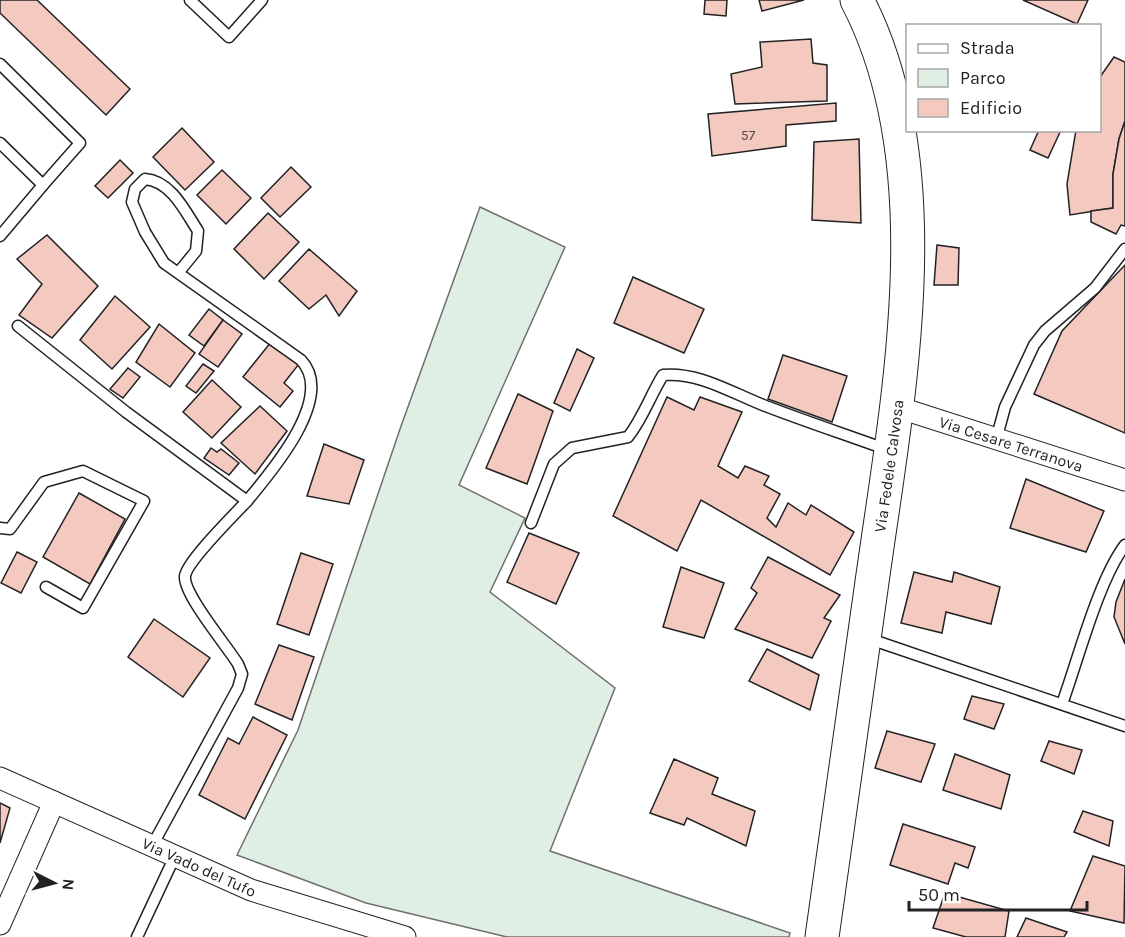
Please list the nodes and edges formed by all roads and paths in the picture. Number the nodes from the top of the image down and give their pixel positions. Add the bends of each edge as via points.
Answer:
1 (189, 0) edge
2 (262, 0) edge
3 (857, 0) edge
4 (0, 64) edge
5 (0, 143) edge
6 (43, 184) junction
7 (0, 236) edge
8 (1125, 249) edge
9 (178, 273) junction
10 (18, 326) dead end
11 (897, 407) junction
12 (996, 440) junction
13 (891, 451) junction
14 (1125, 480) edge
15 (248, 501) junction
16 (531, 523) dead end
17 (0, 528) edge
18 (1125, 545) edge
19 (46, 587) dead end
20 (864, 637) junction
21 (1062, 704) junction
22 (1125, 726) edge
23 (0, 778) edge
24 (54, 802) junction
25 (152, 846) junction
26 (175, 856) junction
27 (0, 924) edge
28 (137, 937) edge
29 (405, 937) edge
30 (822, 937) edge

1 - 2 lane via 229,37
3 - 11 main road, Via Fedele Calvosa via 884,61 899,122 906,184 907,270
4 - 6 lane via 80,143
5 - 6 lane
6 - 7 lane
8 - 12 lane via 1095,288 1034,345 1005,407
9 - 9 lane via 164,263 132,202 135,189 145,179 166,187 198,231 196,251
9 - 15 lane via 301,360 309,367 313,380 306,410 289,448
10 - 15 lane via 126,412
11 - 12 street, Via Cesare Terranova
11 - 13 main road, Via Fedele Calvosa
12 - 14 street, Via Cesare Terranova
13 - 16 lane via 705,380 680,374 663,375 628,437 572,448 554,464
13 - 20 main road, Via Fedele Calvosa
15 - 25 lane via 193,560 185,576 189,592 242,674
17 - 19 lane via 10,529 44,482 83,471 144,501 83,608
18 - 21 lane via 1103,587
20 - 21 lane
20 - 30 main road, Via Fedele Calvosa
21 - 22 lane
23 - 24 street, Via Vado del Tufo
24 - 25 street, Via Vado del Tufo
24 - 27 street
25 - 26 street, Via Vado del Tufo
26 - 28 lane
26 - 29 street, Via Vado del Tufo via 251,890

